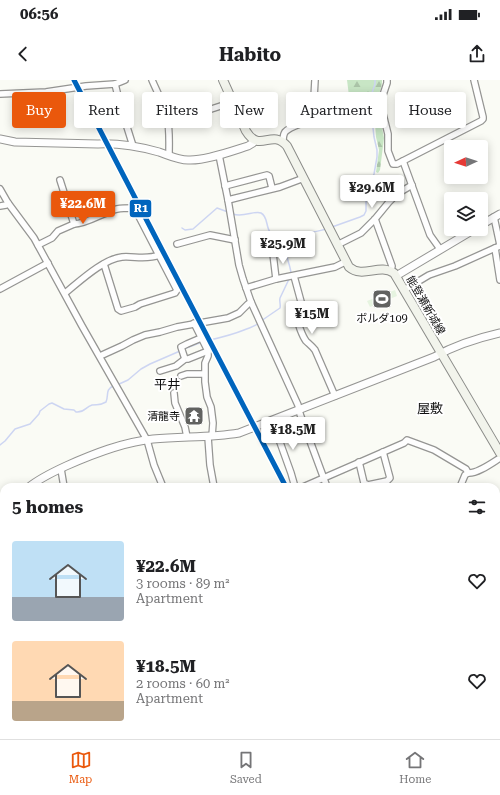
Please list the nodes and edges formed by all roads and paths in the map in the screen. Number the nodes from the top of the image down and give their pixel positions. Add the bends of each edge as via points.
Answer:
1 (125, 80) edge
2 (152, 80) edge
3 (223, 80) edge
4 (315, 80) edge
5 (387, 80) edge
6 (474, 80) edge
7 (115, 84) junction
8 (157, 92) edge
9 (228, 92) edge
10 (0, 94) edge
11 (168, 128) edge
12 (244, 128) edge
13 (0, 140) edge
14 (254, 141) junction
15 (283, 142) junction
16 (133, 146) junction
17 (169, 155) junction
18 (218, 155) junction
19 (403, 161) junction
20 (304, 178) junction
21 (60, 180) dead end
22 (412, 185) junction
23 (225, 186) junction
24 (272, 188) junction
25 (0, 189) edge
26 (228, 200) junction
27 (8, 203) junction
28 (0, 206) edge
29 (497, 215) edge
30 (375, 219) junction
31 (488, 221) edge
32 (74, 224) junction
33 (463, 236) edge
34 (235, 240) junction
35 (177, 244) dead end
36 (38, 245) junction
37 (337, 245) junction
38 (498, 246) edge
39 (440, 249) junction
40 (273, 254) dead end
41 (158, 255) junction
42 (345, 262) junction
43 (48, 263) junction
44 (104, 264) junction
45 (393, 274) junction
46 (294, 276) junction
47 (276, 279) junction
48 (500, 280) edge
49 (246, 288) junction
50 (0, 289) edge
51 (404, 290) junction
52 (65, 293) junction
53 (251, 302) junction
54 (194, 323) junction
55 (500, 333) edge
56 (201, 338) junction
57 (208, 351) junction
58 (441, 353) junction
59 (100, 356) junction
60 (185, 359) junction
61 (160, 371) dead end
62 (204, 374) junction
63 (181, 376) dead end
64 (174, 393) dead end
65 (335, 396) junction
66 (299, 409) junction
67 (272, 420) junction
68 (210, 436) junction
69 (187, 438) junction
70 (147, 440) junction
71 (383, 452) junction
72 (500, 453) edge
73 (500, 458) edge
74 (359, 462) junction
75 (61, 469) junction
76 (468, 473) junction
77 (324, 477) junction
78 (35, 483) edge
79 (63, 483) edge
80 (161, 483) edge
81 (213, 483) edge
82 (294, 483) edge
83 (311, 483) edge
84 (326, 483) edge
85 (364, 483) edge
86 (378, 483) edge
87 (462, 483) edge

1 - 7 street
2 - 8 street
3 - 9 main road
4 - 15 street via 316,116 286,131
5 - 19 street via 382,110 388,134 388,151 393,164
6 - 19 street via 483,120
7 - 10 street
7 - 16 street
11 - 17 street
12 - 14 main road
13 - 16 street
14 - 15 main road via 276,139
14 - 18 street via 248,146
15 - 20 main road
16 - 17 street
17 - 18 street via 181,160
18 - 23 street
19 - 22 street
20 - 24 street
20 - 37 main road
21 - 32 street
22 - 30 street via 397,194
22 - 39 street via 430,235
23 - 24 street via 267,175
23 - 26 street
24 - 26 street
25 - 27 street
26 - 34 street
27 - 28 street
27 - 36 street
29 - 31 street
29 - 38 street
30 - 37 street via 361,233
30 - 45 street
32 - 36 street via 58,231 52,238
32 - 41 street via 119,208 133,208
33 - 39 street
34 - 35 street via 210,235
34 - 49 street
36 - 43 street
37 - 42 main road
38 - 48 street
38 - 51 street via 429,275
39 - 45 street
40 - 47 street
41 - 44 street via 119,258
41 - 44 street via 177,290 175,293 121,311 118,309
42 - 45 main road, 能登瀬新城線 via 358,272 387,269
42 - 46 street via 335,267
43 - 50 street
43 - 52 street
44 - 52 street
45 - 51 main road, 能登瀬新城線
46 - 47 street
46 - 65 street via 303,309 298,316 302,335 314,350
47 - 49 street
49 - 53 street
51 - 58 main road, 能登瀬新城線
52 - 59 street
53 - 54 street via 239,313 228,318
53 - 66 street
54 - 56 street
54 - 59 street via 145,335
55 - 58 street
56 - 57 street
56 - 60 street via 181,347
57 - 60 street
57 - 62 street
58 - 65 street
58 - 72 main road, 能登瀬新城線
59 - 70 street
60 - 61 street via 176,366
62 - 63 street
62 - 68 street via 213,423
64 - 69 street
65 - 66 street
66 - 67 street
66 - 77 street
67 - 68 street via 239,433
67 - 82 street
68 - 69 street
68 - 81 street via 210,465
69 - 70 street
70 - 75 street via 86,457
70 - 80 street
71 - 74 street
71 - 76 street via 407,440 434,450 466,469
71 - 86 street via 390,478
73 - 76 street via 472,474
74 - 77 street
74 - 85 street
75 - 78 street
75 - 79 street
76 - 87 street
77 - 83 street
77 - 84 street

